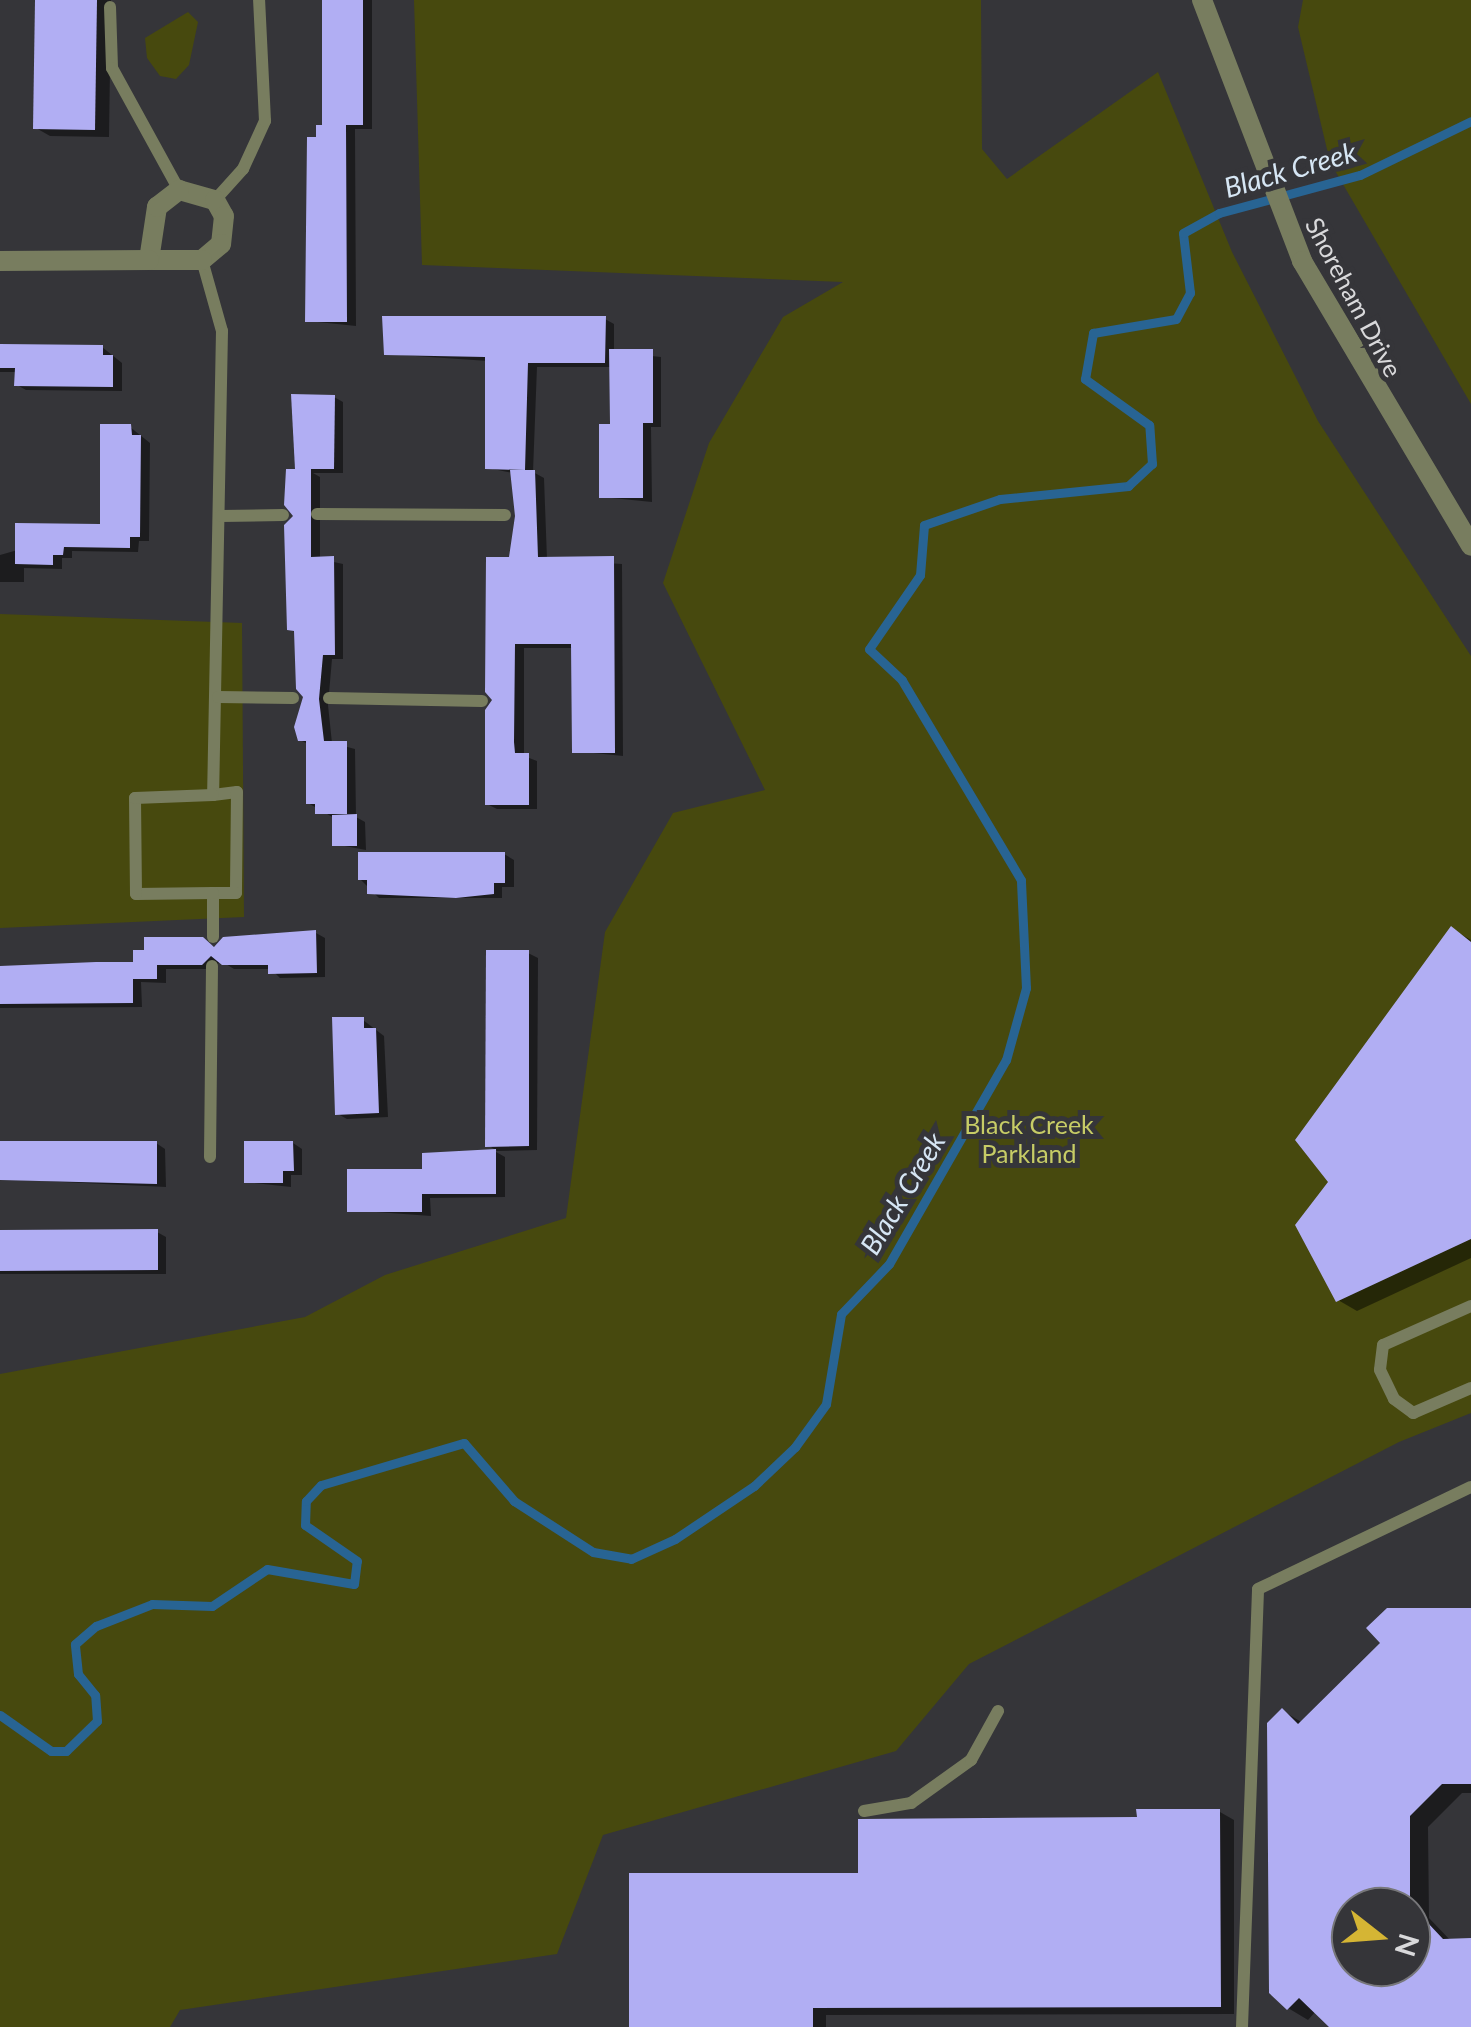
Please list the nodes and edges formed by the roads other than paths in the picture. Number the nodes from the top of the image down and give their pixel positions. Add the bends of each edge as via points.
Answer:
1 (259, 0) edge
2 (1202, 0) edge
3 (110, 7) dead end
4 (179, 190) junction
5 (215, 200) junction
6 (149, 260) junction
7 (202, 260) junction
8 (0, 261) edge
9 (317, 514) dead end
10 (284, 515) dead end
11 (505, 515) dead end
12 (220, 516) junction
13 (1469, 544) edge
14 (218, 697) junction
15 (294, 698) dead end
16 (328, 698) dead end
17 (482, 701) dead end
18 (213, 795) junction
19 (213, 893) junction
20 (213, 937) dead end
21 (212, 966) dead end
22 (210, 1156) dead end
23 (1471, 1306) edge
24 (1471, 1388) edge
25 (1471, 1486) edge
26 (998, 1711) dead end
27 (864, 1811) dead end
28 (1242, 2027) edge

1 - 5 lane via 264,121 243,168
2 - 13 street, Shoreham Drive via 1302,260
3 - 4 lane via 112,68
4 - 5 street
4 - 6 street via 157,207
5 - 7 street via 224,216 220,244
6 - 7 street
6 - 8 street
7 - 12 lane via 222,331
9 - 11 lane
10 - 12 lane
12 - 14 lane
14 - 15 lane
14 - 18 lane
16 - 17 lane
18 - 19 lane via 237,792 236,893
18 - 19 lane via 135,798 136,894
19 - 20 lane
21 - 22 lane
23 - 24 lane via 1382,1345 1380,1370 1394,1399 1413,1413
25 - 28 lane via 1258,1589
26 - 27 lane via 971,1760 912,1803

